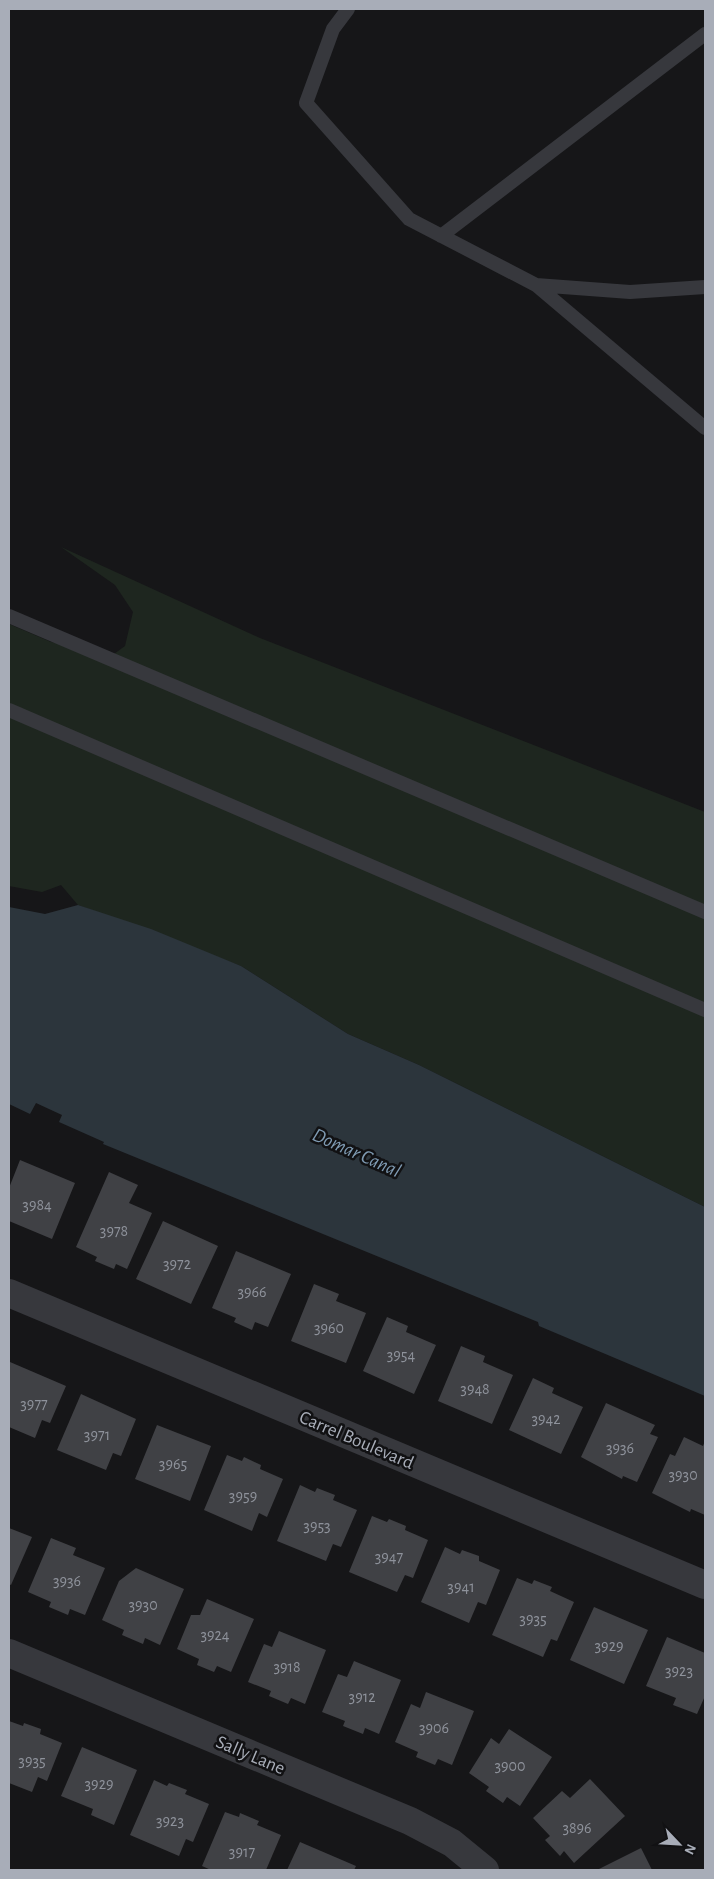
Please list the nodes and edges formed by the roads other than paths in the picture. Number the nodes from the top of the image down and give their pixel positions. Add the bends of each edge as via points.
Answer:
1 (348, 9) edge
2 (705, 34) edge
3 (441, 236) junction
4 (536, 285) junction
5 (705, 287) edge
6 (705, 428) edge
7 (9, 616) edge
8 (9, 710) edge
9 (705, 912) edge
10 (705, 1010) edge
11 (9, 1293) edge
12 (705, 1585) edge
13 (9, 1653) edge
14 (485, 1870) edge

1 - 3 lane via 333,29 306,103 409,219
2 - 3 lane
3 - 4 lane
4 - 5 lane via 630,292
4 - 6 lane
7 - 9 lane
8 - 10 lane
11 - 12 street, Carrel Boulevard
13 - 14 street, Sally Lane via 410,1821 452,1844

